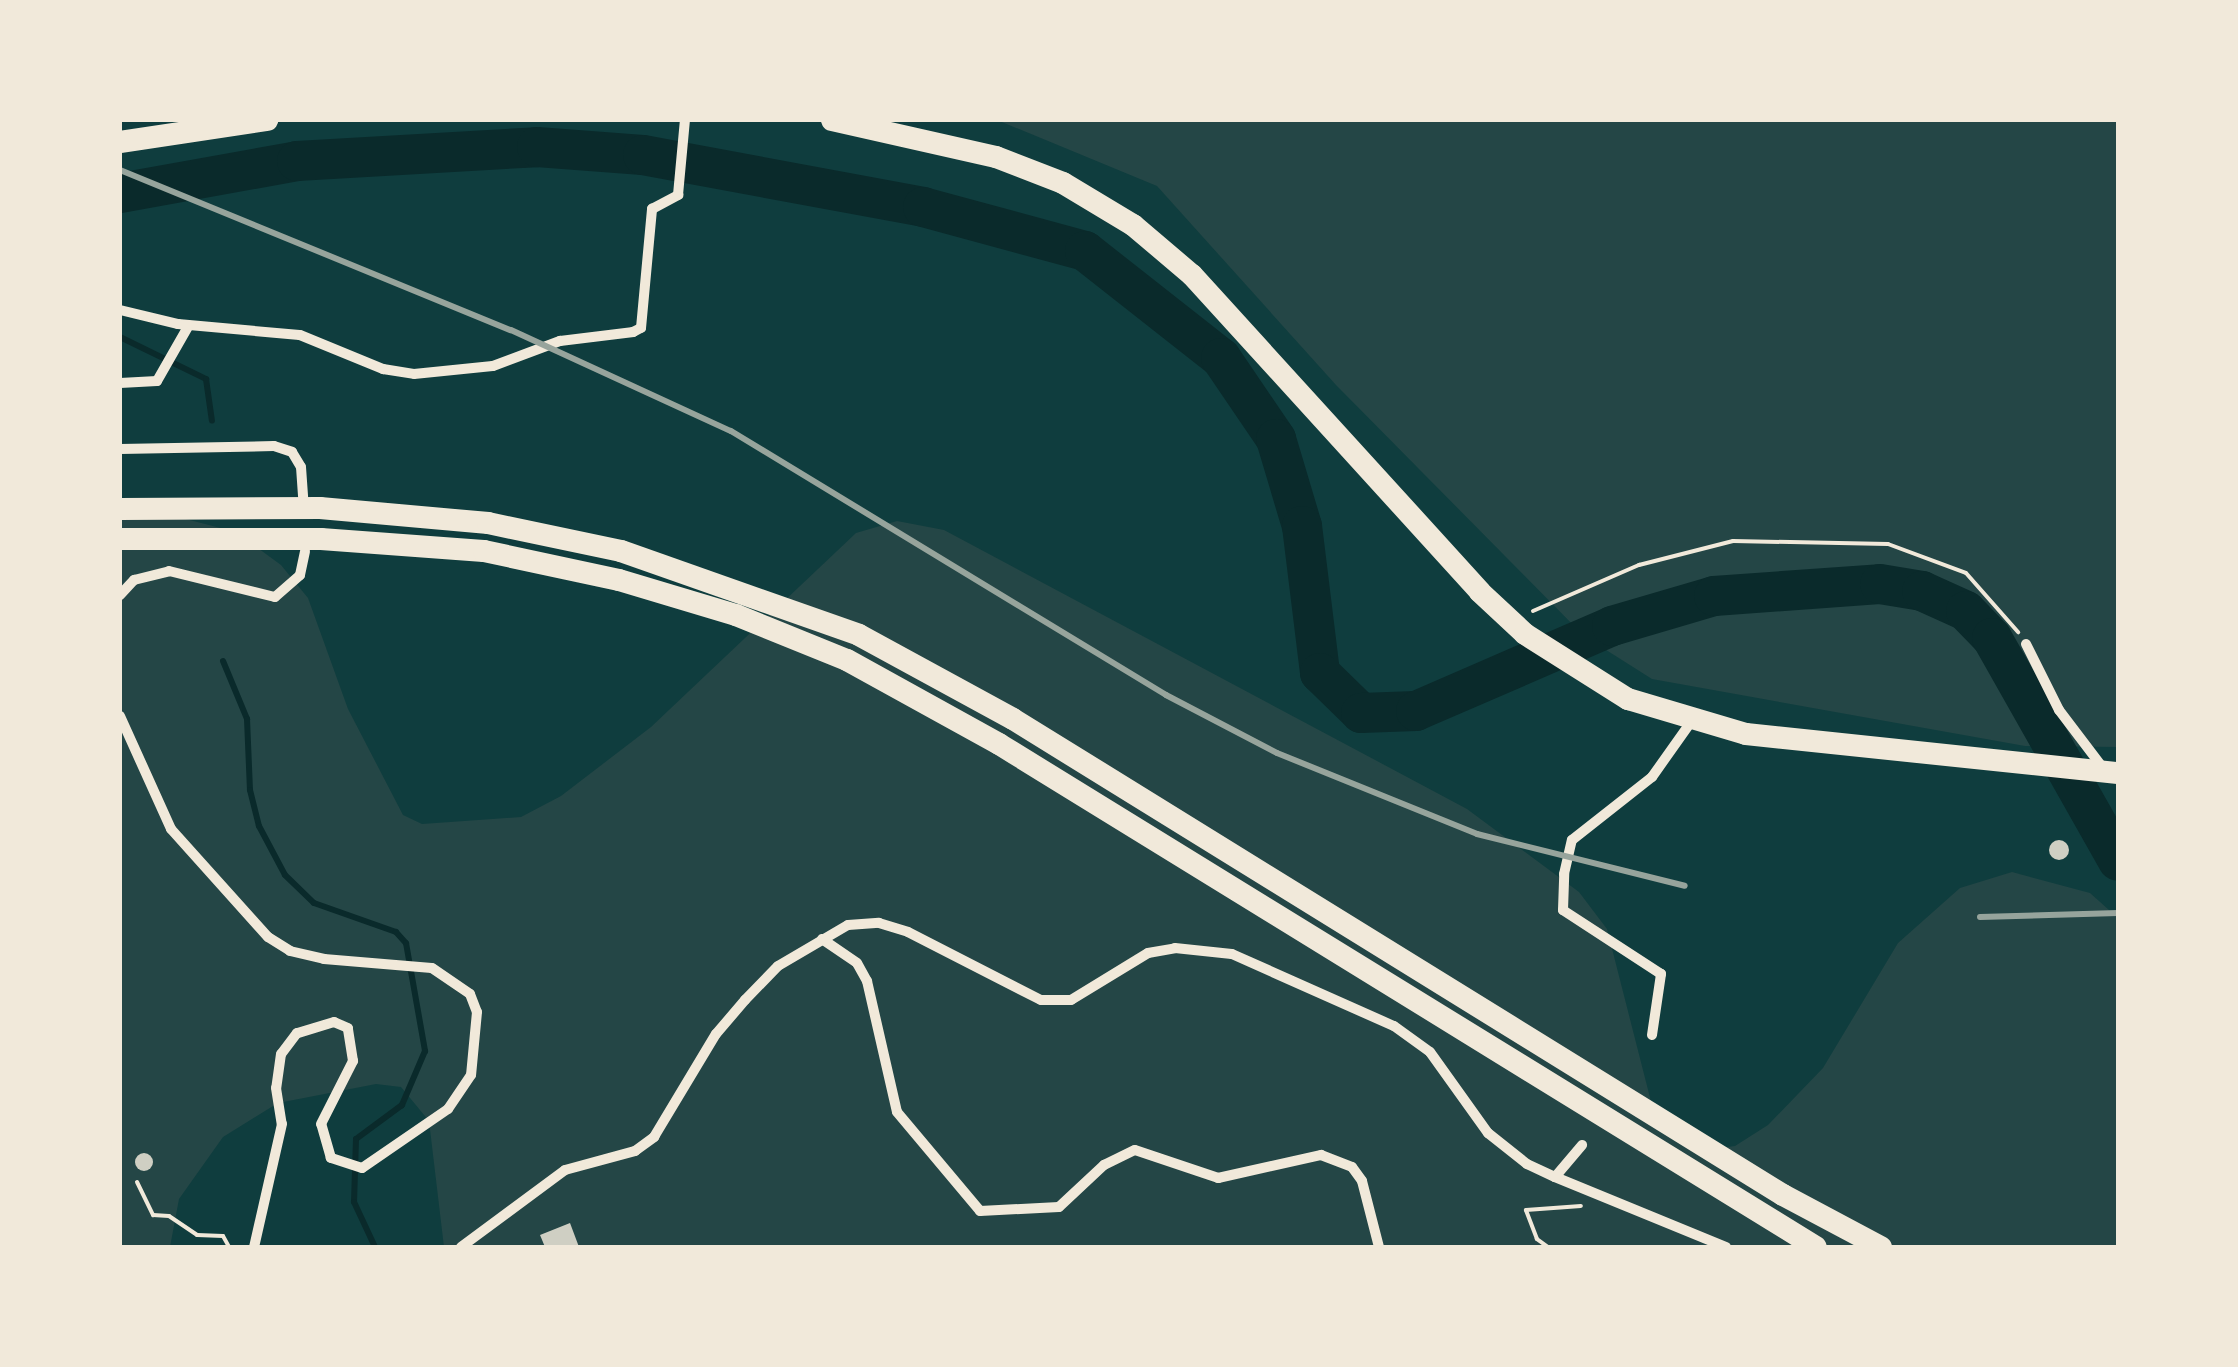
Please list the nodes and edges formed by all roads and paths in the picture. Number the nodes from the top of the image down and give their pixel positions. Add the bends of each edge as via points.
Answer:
1 (267, 120) edge
2 (832, 120) edge
3 (684, 121) edge
4 (120, 142) edge
5 (120, 310) edge
6 (189, 325) junction
7 (120, 383) edge
8 (120, 449) edge
9 (302, 497) dead end
10 (120, 509) edge
11 (120, 539) edge
12 (305, 552) dead end
13 (120, 595) edge
14 (1518, 627) junction
15 (2026, 644) joint
16 (120, 716) edge
17 (1691, 722) junction
18 (2112, 773) edge
19 (822, 940) junction
20 (1652, 1034) dead end
21 (1582, 1145) dead end
22 (1555, 1177) junction
23 (137, 1182) dead end
24 (1588, 1206) dead end
25 (228, 1247) edge
26 (254, 1247) edge
27 (461, 1247) edge
28 (1379, 1247) edge
29 (1548, 1247) edge
30 (1726, 1247) edge
31 (1816, 1247) edge
32 (1880, 1247) edge

1 - 4 highway
2 - 14 highway via 996,156 1063,183 1133,225 1192,275
3 - 6 street via 678,195 652,209 640,328 633,332 560,341 493,366 414,374 300,335
5 - 6 street
6 - 7 street via 157,380
8 - 9 street via 274,446 292,452 302,467
10 - 32 highway via 320,508 488,523 621,551 858,635 1013,719 1750,1175
11 - 31 highway via 321,539 484,551 620,580 736,615 847,660 999,744
12 - 13 street via 300,576 275,597 169,571 134,580
14 - 15 path via 1640,565 1733,541 1888,544 1966,573 1991,594
14 - 17 highway via 1628,699
15 - 18 street via 2052,697
16 - 26 street via 171,829 268,937 324,959 432,968 462,986 477,1012 470,1076 448,1109 362,1168 331,1158 322,1124 354,1061 348,1028 334,1022 297,1033 282,1054 276,1088 282,1124
17 - 18 highway
17 - 20 street via 1652,777 1572,840 1564,874 1563,910 1661,974
19 - 22 street via 848,925 879,923 1041,1000 1071,1000 1148,953 1188,948 1232,954 1394,1026 1430,1052 1488,1132
19 - 27 street via 778,966 726,1022 654,1137 635,1151 566,1170
19 - 28 street via 857,963 867,981 897,1112 980,1211 1059,1207 1104,1165 1135,1150 1218,1178 1321,1155 1352,1168 1362,1181
21 - 22 street
22 - 30 street
23 - 25 path via 153,1216 169,1216 197,1235 223,1236
24 - 29 path via 1526,1210 1536,1239

